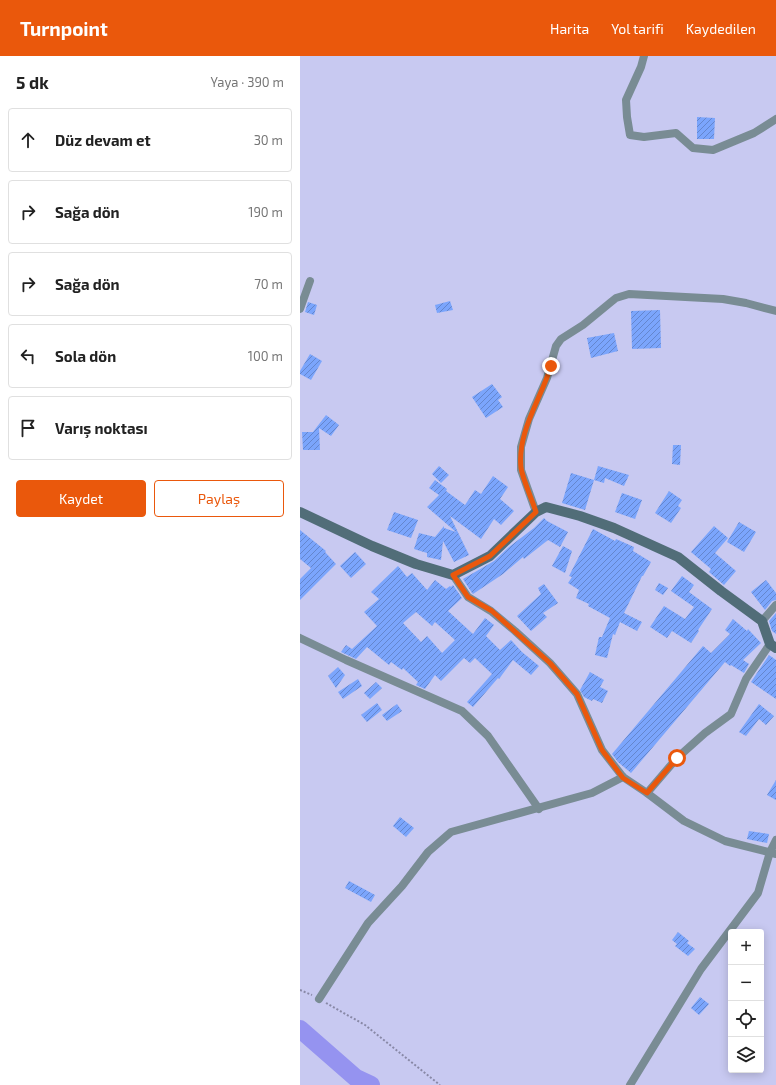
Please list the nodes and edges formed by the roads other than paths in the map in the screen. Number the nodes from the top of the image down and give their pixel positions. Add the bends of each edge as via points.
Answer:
1 (644, 56) edge
2 (776, 119) edge
3 (310, 281) dead end
4 (300, 309) edge
5 (776, 311) edge
6 (300, 512) edge
7 (536, 512) junction
8 (453, 575) junction
9 (776, 605) edge
10 (762, 621) junction
11 (300, 638) edge
12 (773, 646) edge
13 (623, 778) junction
14 (647, 793) junction
15 (539, 808) junction
16 (776, 840) edge
17 (773, 853) edge
18 (320, 999) road end
19 (630, 1085) edge

1 - 2 street via 626,100 630,135 644,137 676,133 693,148 713,150 754,133
3 - 4 street
5 - 7 street via 723,299 629,294 616,298 561,339 556,346 521,447 521,470
6 - 8 street via 372,546
7 - 8 street via 490,556
7 - 10 street via 546,507 580,516 614,528 678,557
8 - 13 street via 468,597 492,611 515,631 550,663 577,694 602,750
9 - 10 street
10 - 12 street
11 - 15 street via 462,711 488,736
12 - 14 street via 746,679 731,714 677,758
13 - 14 street
13 - 15 street via 592,793
14 - 17 street via 684,821 725,841
15 - 18 street via 451,832 428,852 402,886 368,923
16 - 17 street
17 - 19 street via 758,893 701,969

